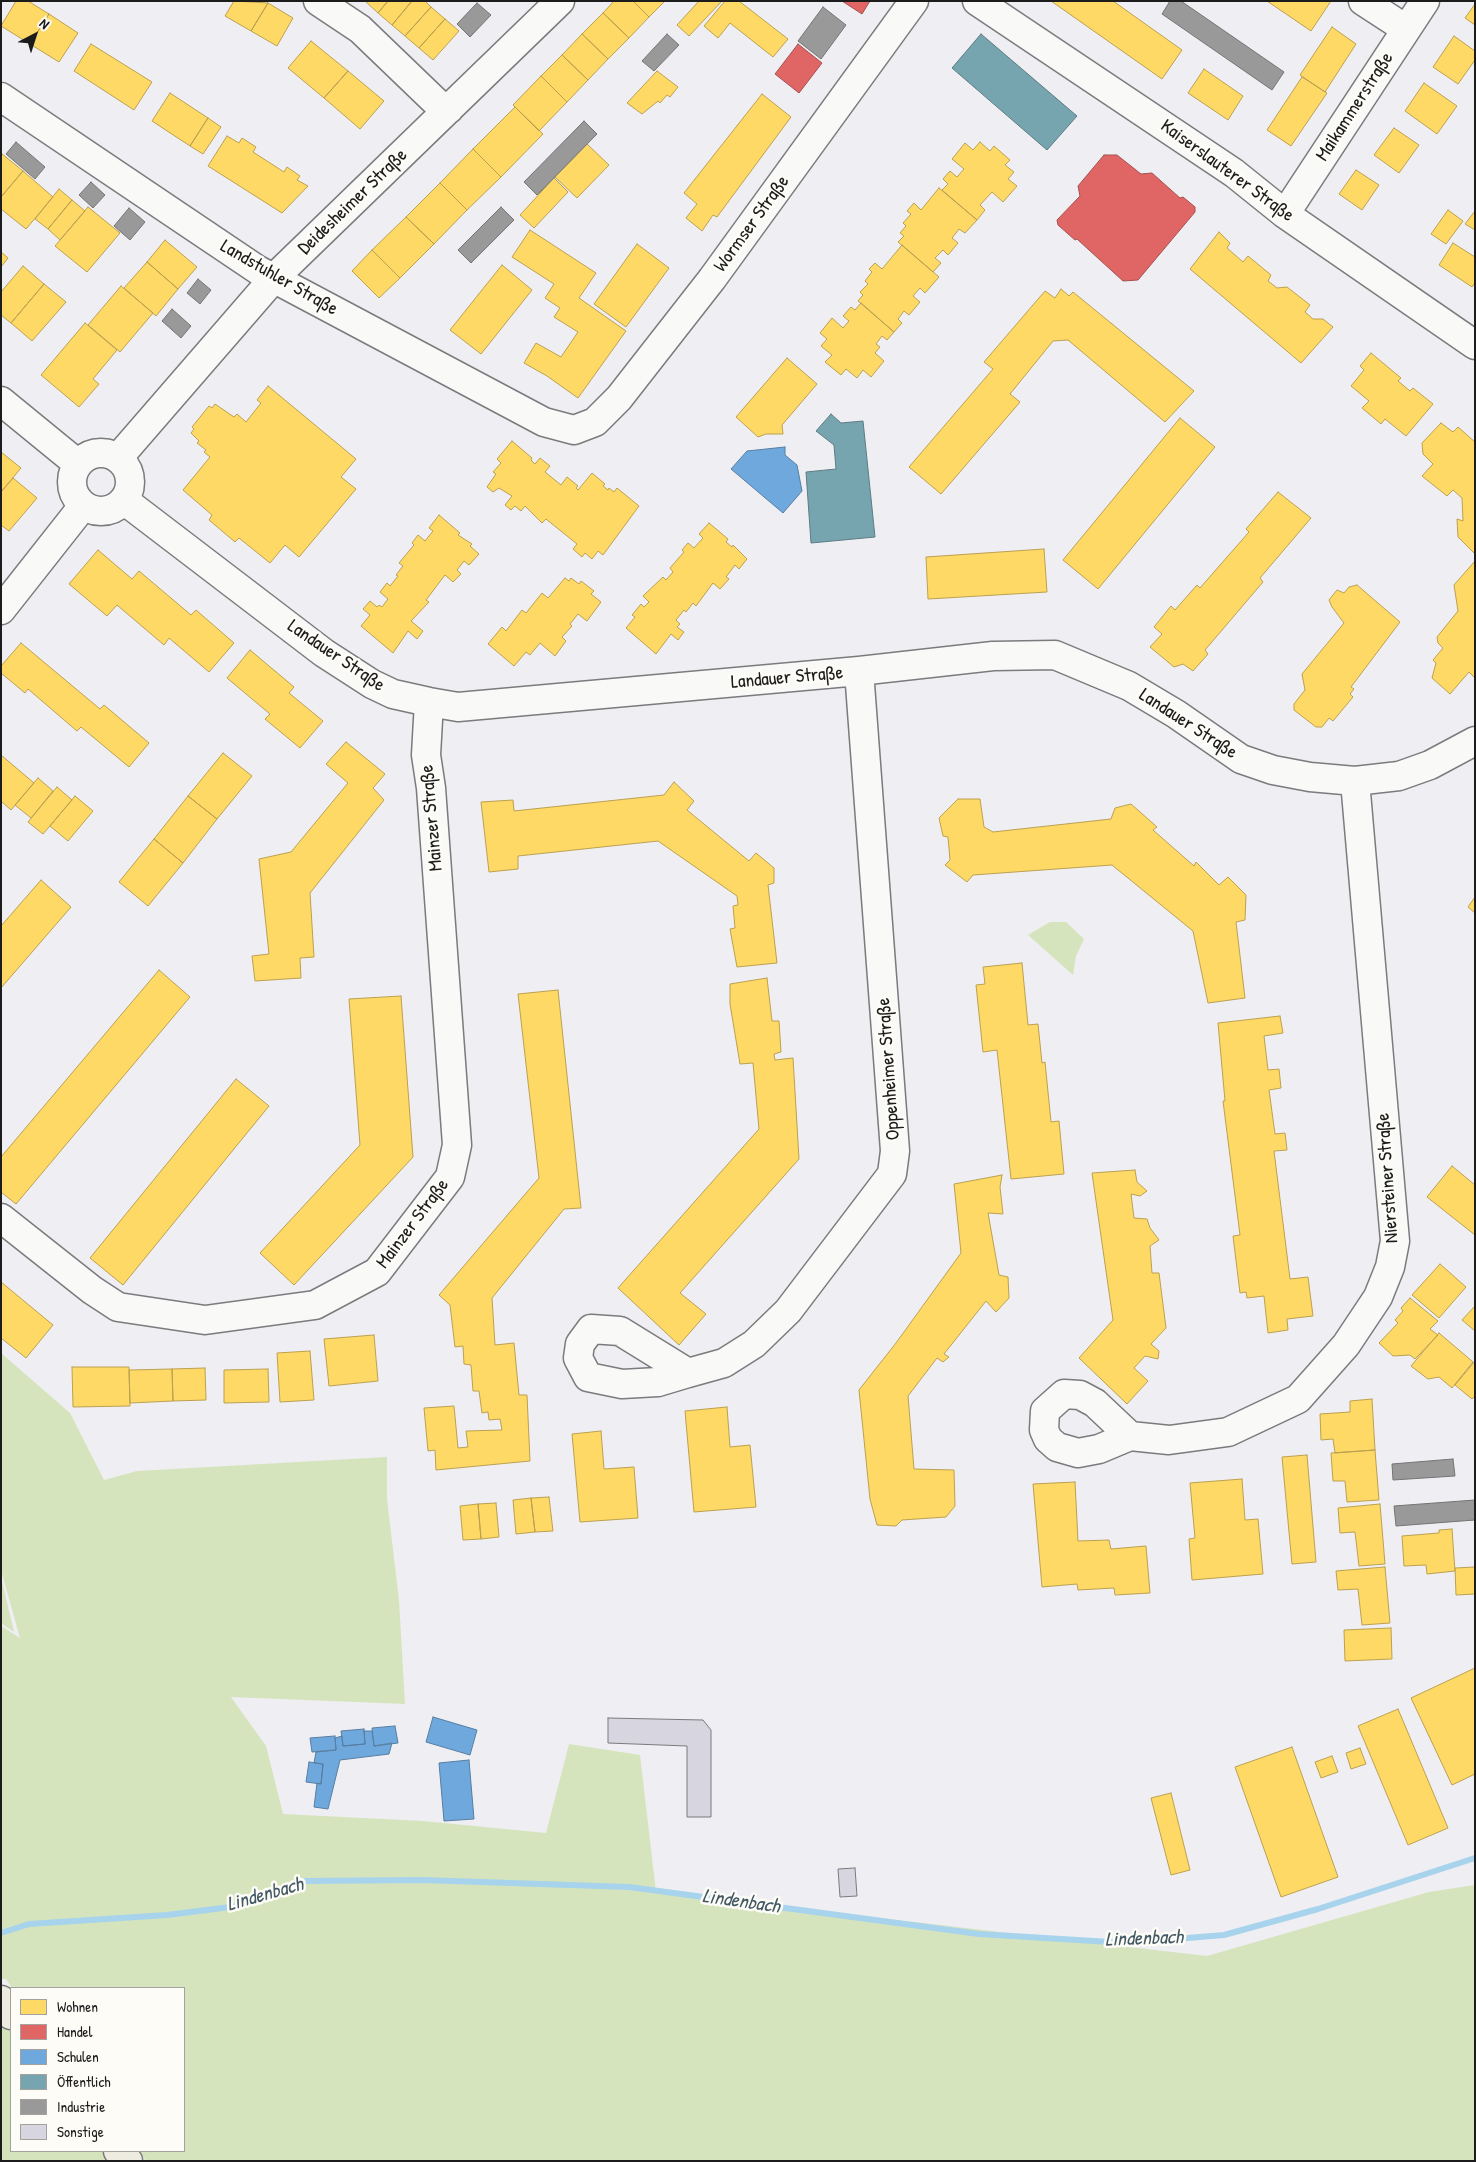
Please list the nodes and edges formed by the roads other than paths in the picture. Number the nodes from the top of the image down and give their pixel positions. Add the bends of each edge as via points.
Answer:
1 (318, 1) edge
2 (560, 1) edge
3 (914, 1) edge
4 (977, 1) edge
5 (1363, 1) edge
6 (1425, 1) edge
7 (1406, 29) junction
8 (1, 97) edge
9 (449, 109) junction
10 (1285, 214) junction
11 (274, 278) junction
12 (1473, 341) edge
13 (1, 401) edge
14 (574, 430) joint
15 (118, 458) junction
16 (78, 464) junction
17 (125, 501) junction
18 (83, 506) junction
19 (1, 610) edge
20 (859, 671) junction
21 (429, 702) junction
22 (1475, 741) edge
23 (1355, 781) junction
24 (1, 1218) edge
25 (688, 1373) dead end
26 (1130, 1436) dead end
27 (1, 2000) edge
28 (10, 2014) edge
29 (119, 2152) edge
30 (128, 2161) edge

1 - 9 street via 360,29 437,103
2 - 9 street, Deidesheimer Straße
3 - 14 street, Wormser Straße via 712,279 618,398 595,422
4 - 10 street, Kaiserslauterer Straße via 1234,173
5 - 7 street
6 - 7 street, Maikammerstraße
7 - 10 street, Maikammerstraße
8 - 11 street, Landstuhler Straße
9 - 11 street, Deidesheimer Straße
10 - 12 street, Kaiserslauterer Straße
11 - 14 street, Landstuhler Straße via 544,422
11 - 15 street, Deidesheimer Straße
13 - 16 street
15 - 16 street via 108,453 97,453
15 - 17 street via 130,478 130,490
16 - 18 street via 72,486 75,497
17 - 18 street via 105,512
17 - 21 street, Landauer Straße via 324,653 393,694
18 - 19 street
20 - 21 street, Landauer Straße via 458,707
20 - 23 street, Landauer Straße via 993,656 1055,655 1128,686 1176,714 1241,759 1272,770
20 - 25 street, Oppenheimer Straße via 895,1151 892,1174 788,1311 754,1344 724,1363
21 - 24 street, Mainzer Straße via 426,756 457,1145 450,1177 377,1272 315,1305 205,1320 118,1307
22 - 23 street, Landauer Straße via 1430,765 1399,776
23 - 26 street, Niersteiner Straße via 1395,1241 1390,1267 1378,1297 1346,1346 1298,1399 1228,1432 1169,1440
27 - 28 main road
29 - 30 main road

